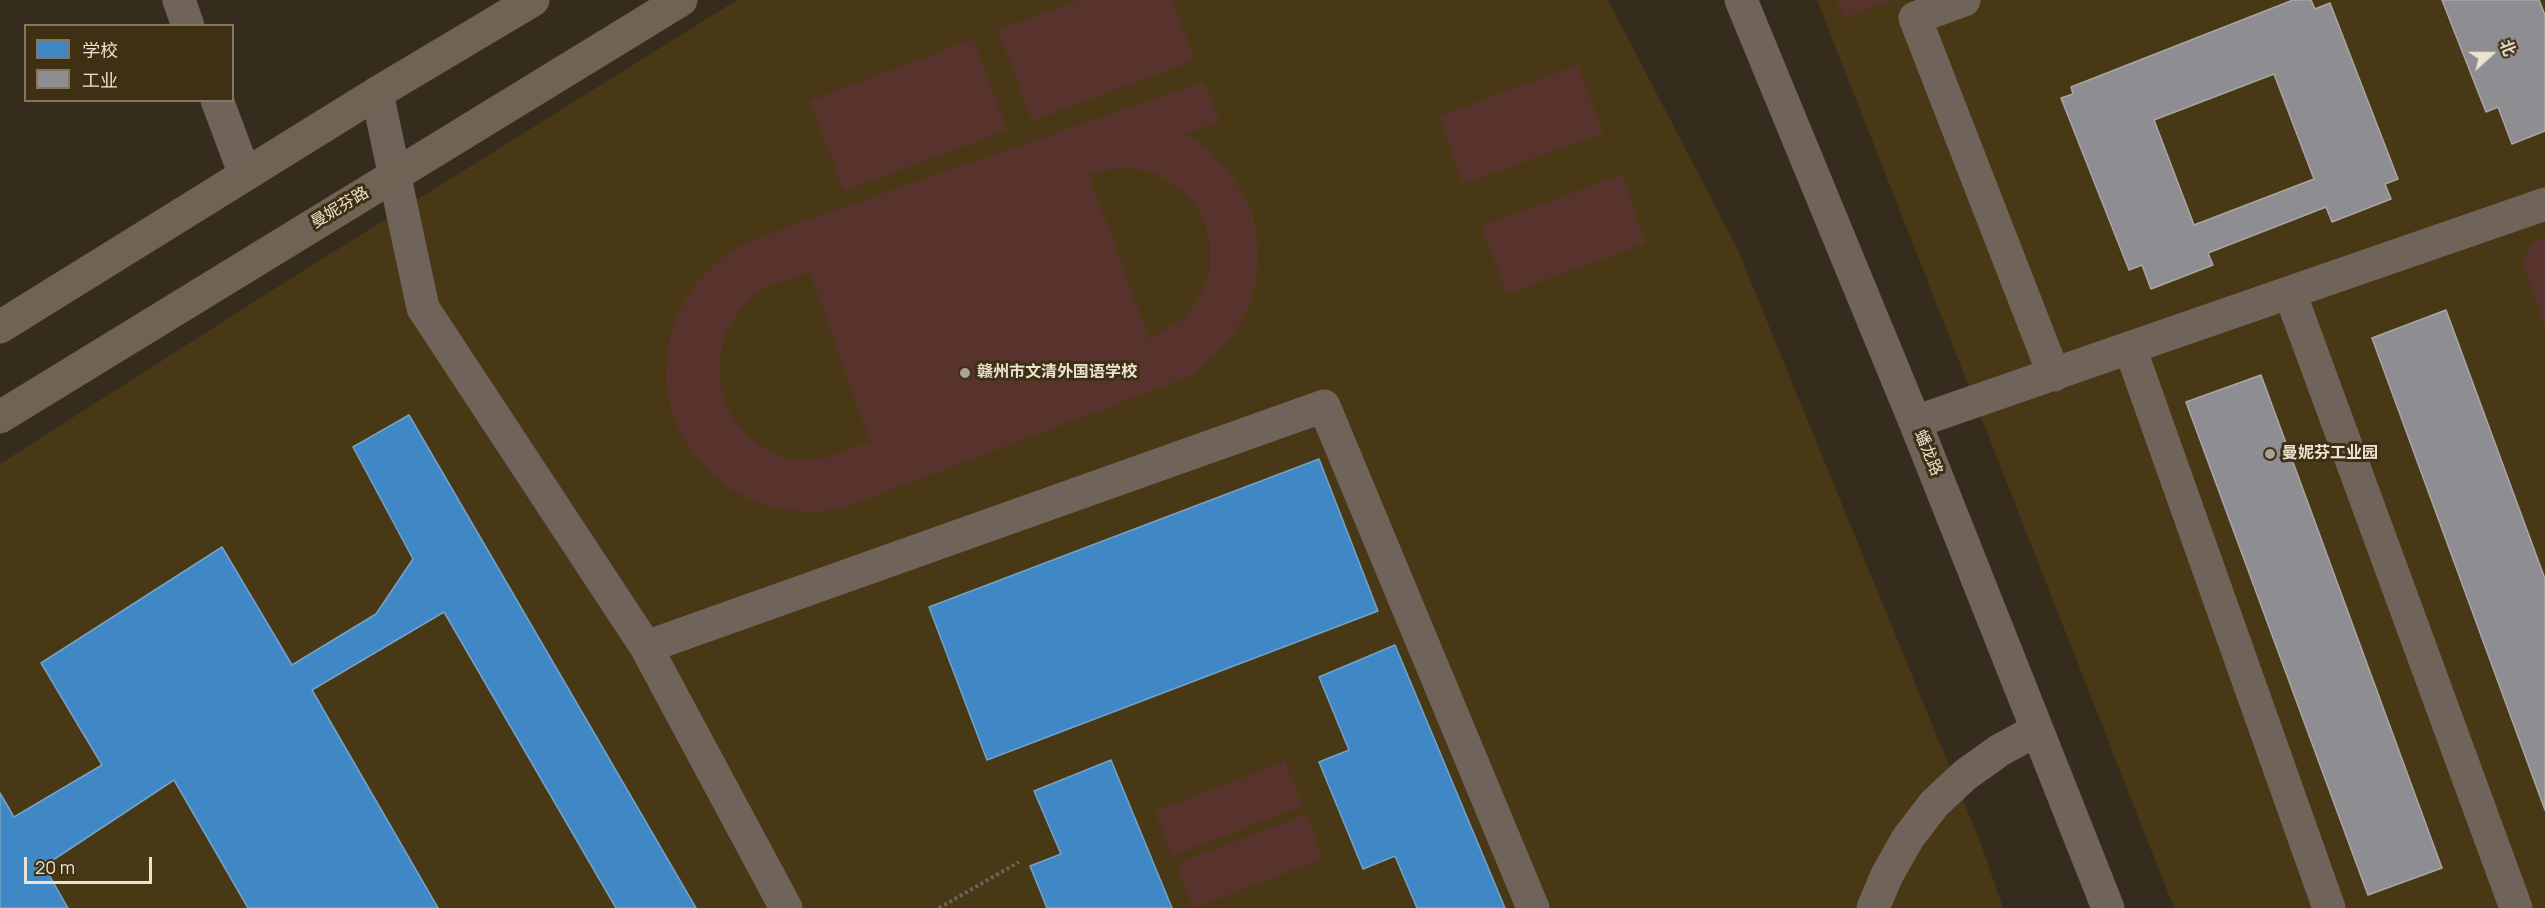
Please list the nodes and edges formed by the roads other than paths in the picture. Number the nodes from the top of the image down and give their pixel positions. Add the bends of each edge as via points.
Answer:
1 (179, 0) edge
2 (533, 0) edge
3 (681, 0) edge
4 (1741, 0) edge
5 (1964, 0) edge
6 (187, 24) edge
7 (377, 93) junction
8 (218, 102) edge
9 (245, 175) junction
10 (394, 176) junction
11 (2545, 204) edge
12 (2290, 293) junction
13 (0, 327) edge
14 (2130, 348) junction
15 (2054, 375) junction
16 (0, 417) edge
17 (1916, 422) junction
18 (646, 647) junction
19 (2037, 730) junction
20 (786, 908) edge
21 (1533, 908) edge
22 (1874, 908) edge
23 (2108, 908) edge
24 (2329, 908) edge
25 (2516, 908) edge

1 - 6 street
2 - 7 main road
3 - 10 main road, 曼妮芬路
4 - 17 street, 蟠龙路
5 - 15 street via 1915,18
7 - 9 main road
7 - 10 street
8 - 9 street
9 - 13 main road
10 - 16 main road, 曼妮芬路
10 - 18 street via 423,308
11 - 12 street
12 - 14 street
12 - 25 street
14 - 15 street
14 - 24 street
15 - 17 street
17 - 19 street, 蟠龙路
18 - 20 street
18 - 21 street via 1324,406
19 - 22 street via 1965,775 1934,804 1908,838
19 - 23 street, 蟠龙路

